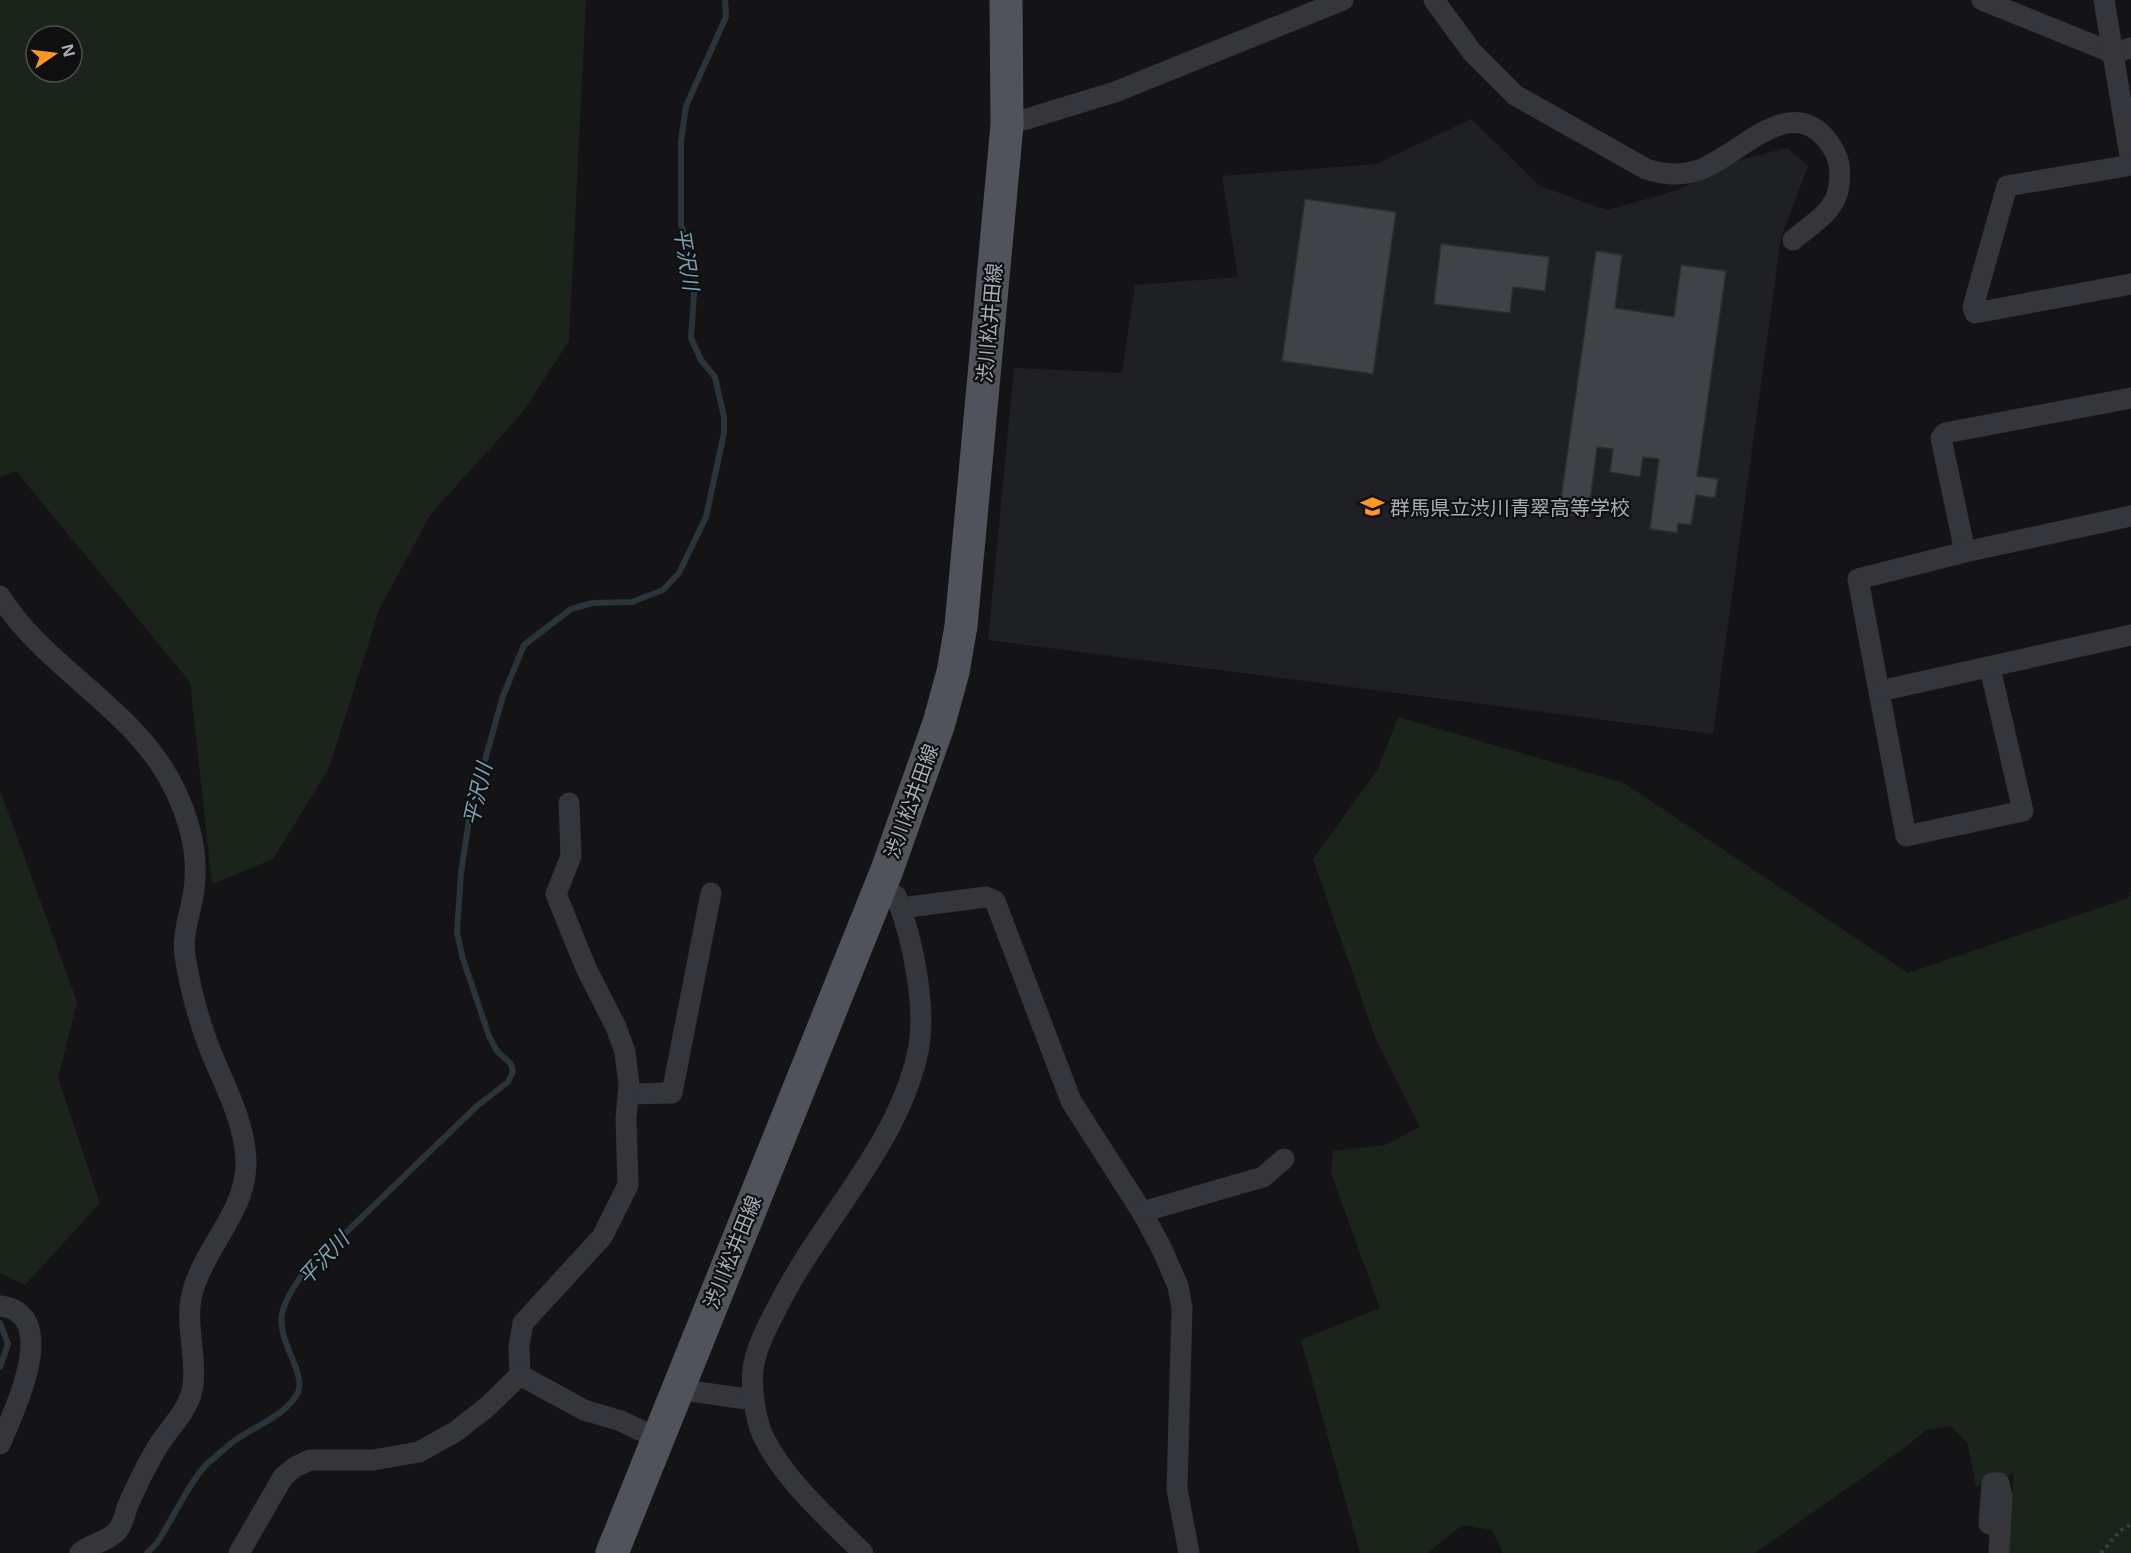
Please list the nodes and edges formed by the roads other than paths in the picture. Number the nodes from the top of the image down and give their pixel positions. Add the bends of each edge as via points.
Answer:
1 (1006, 0) edge
2 (1343, 0) edge
3 (1434, 0) edge
4 (1982, 0) edge
5 (2104, 0) edge
6 (2122, 50) edge
7 (1007, 125) junction
8 (2131, 164) edge
9 (1793, 240) dead end
10 (2131, 284) edge
11 (2131, 398) edge
12 (2131, 516) edge
13 (1965, 552) junction
14 (0, 596) edge
15 (2131, 635) edge
16 (1990, 668) junction
17 (1880, 691) junction
18 (569, 803) dead end
19 (887, 870) junction
20 (711, 893) dead end
21 (901, 908) junction
22 (628, 1094) junction
23 (1284, 1159) dead end
24 (1142, 1212) junction
25 (0, 1306) edge
26 (520, 1375) junction
27 (676, 1389) junction
28 (754, 1400) junction
29 (656, 1437) junction
30 (0, 1444) edge
31 (1989, 1524) dead end
32 (80, 1553) edge
33 (238, 1553) edge
34 (612, 1553) edge
35 (863, 1553) edge
36 (1189, 1553) edge
37 (1999, 1553) edge

1 - 7 main road, 渋川松井田線
2 - 7 street via 1115,92
3 - 9 street via 1472,52 1515,95 1646,169 1664,174 1700,170 1762,131 1784,123 1805,124 1822,134 1834,148 1842,171 1837,194 1827,212
4 - 6 street
5 - 6 street
6 - 8 street
7 - 19 main road, 渋川松井田線 via 961,626 939,723
8 - 10 street via 2007,186 1973,307 1975,313
11 - 13 street via 1945,433 1941,438
12 - 13 street
13 - 17 street via 1858,579
14 - 32 street via 13,616 61,666 104,699 131,727 175,789 192,833 195,881 184,952 201,1023 240,1125 246,1162 230,1220 202,1264 192,1290 193,1385 187,1405 155,1450 117,1531
15 - 16 street
16 - 17 street
16 - 17 street via 2023,811 1906,836
18 - 22 street via 571,856 556,894 586,968 616,1027 625,1052
19 - 21 street
19 - 27 main road, 渋川松井田線
20 - 22 street via 672,1093
21 - 24 street via 986,897 995,901 1071,1101
21 - 28 street via 914,955 919,997 918,1054 906,1092 881,1140 791,1280 771,1320 753,1369
22 - 26 street via 628,1185 602,1237 524,1323 519,1346
23 - 24 street via 1263,1177
24 - 36 street via 1178,1286 1182,1308 1177,1489
25 - 30 street via 14,1308 24,1318 32,1347 24,1388
26 - 29 street via 584,1410
26 - 33 street via 455,1432 419,1452 373,1460 310,1460 295,1467 283,1478
27 - 28 street
27 - 29 main road, 渋川松井田線
28 - 35 street via 763,1435 780,1461 803,1492
29 - 34 main road, 渋川松井田線
31 - 37 street via 1992,1483 1999,1483

